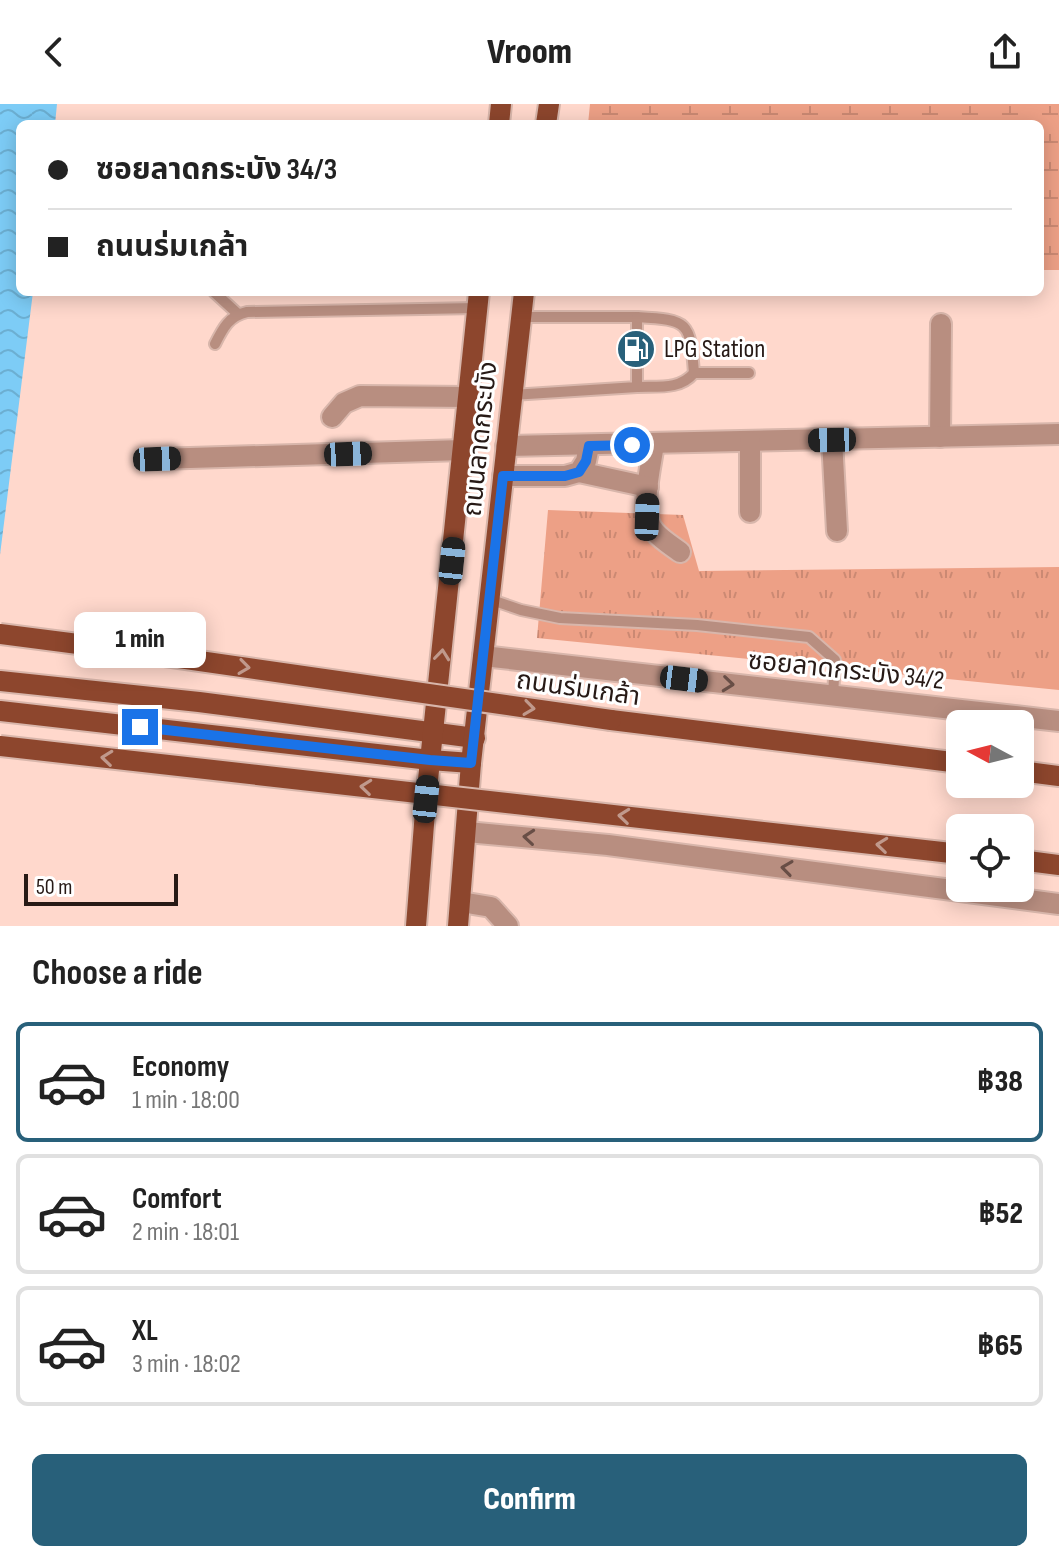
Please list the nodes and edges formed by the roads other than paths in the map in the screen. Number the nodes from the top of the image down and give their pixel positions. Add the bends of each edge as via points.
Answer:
1 (218, 296) edge
2 (524, 296) edge
3 (478, 300) edge
4 (238, 314) junction
5 (521, 317) junction
6 (637, 317) junction
7 (941, 324) dead end
8 (637, 334) dead end
9 (215, 344) dead end
10 (637, 364) dead end
11 (694, 373) junction
12 (749, 373) dead end
13 (637, 387) junction
14 (512, 395) junction
15 (468, 397) junction
16 (332, 417) dead end
17 (1059, 434) edge
18 (940, 437) junction
19 (832, 440) junction
20 (750, 442) junction
21 (654, 444) junction
22 (506, 446) junction
23 (589, 446) junction
24 (463, 450) junction
25 (157, 459) dead end
26 (579, 472) junction
27 (503, 476) junction
28 (648, 487) junction
29 (750, 512) dead end
30 (837, 531) dead end
31 (680, 552) dead end
32 (489, 599) junction
33 (0, 634) edge
34 (483, 656) junction
35 (0, 681) edge
36 (833, 696) junction
37 (0, 711) edge
38 (1059, 721) edge
39 (434, 732) junction
40 (475, 738) junction
41 (0, 746) edge
42 (430, 760) junction
43 (946, 761) edge
44 (471, 763) junction
45 (1034, 773) edge
46 (1059, 776) edge
47 (467, 832) junction
48 (946, 852) edge
49 (1034, 862) edge
50 (1059, 865) edge
51 (461, 902) junction
52 (1059, 904) edge
53 (416, 926) edge
54 (458, 926) edge
55 (508, 926) edge

1 - 4 lane
2 - 5 main road, ถนนลาดกระบัง
3 - 4 lane
3 - 15 main road, ถนนลาดกระบัง
4 - 9 lane
5 - 6 lane
5 - 14 main road, ถนนลาดกระบัง
6 - 8 lane
6 - 11 lane via 680,322 692,343
7 - 18 street
10 - 13 lane
11 - 12 lane
11 - 13 lane via 686,382 670,386
13 - 14 lane
14 - 22 main road, ถนนลาดกระบัง
15 - 16 street via 360,396
15 - 24 main road, ถนนลาดกระบัง
17 - 18 street
18 - 19 street
19 - 20 street
19 - 30 street
20 - 21 street
20 - 29 street
21 - 23 street
21 - 28 street
22 - 23 street
22 - 27 main road, ถนนลาดกระบัง
23 - 26 street
24 - 25 street
39 -> 24 main road, ถนนลาดกระบัง
26 - 27 street
26 - 28 street
27 - 32 main road, ถนนลาดกระบัง
28 - 31 street via 647,517 653,531
32 - 34 main road, ถนนลาดกระบัง
32 - 36 lane via 560,618 809,637 835,660
33 -> 43 main road, ถนนร่มเกล้า, bridge
34 -> 36 street, ซอยลาดกระบัง 34/2
34 - 40 main road, ถนนลาดกระบัง
35 - 39 main road
36 - 38 street, ซอยลาดกระบัง 34/2
37 - 42 main road
39 - 40 main road
39 - 42 main road, ถนนลาดกระบัง
40 - 44 main road, ถนนลาดกระบัง
48 -> 41 main road, bridge
42 - 44 main road
42 - 53 main road, ถนนลาดกระบัง
44 - 47 main road, ถนนลาดกระบัง
45 - 46 main road
47 - 51 main road, ถนนลาดกระบัง
52 -> 47 street via 608,845
49 - 50 main road
51 - 54 main road, ถนนลาดกระบัง
51 - 55 street via 491,907

